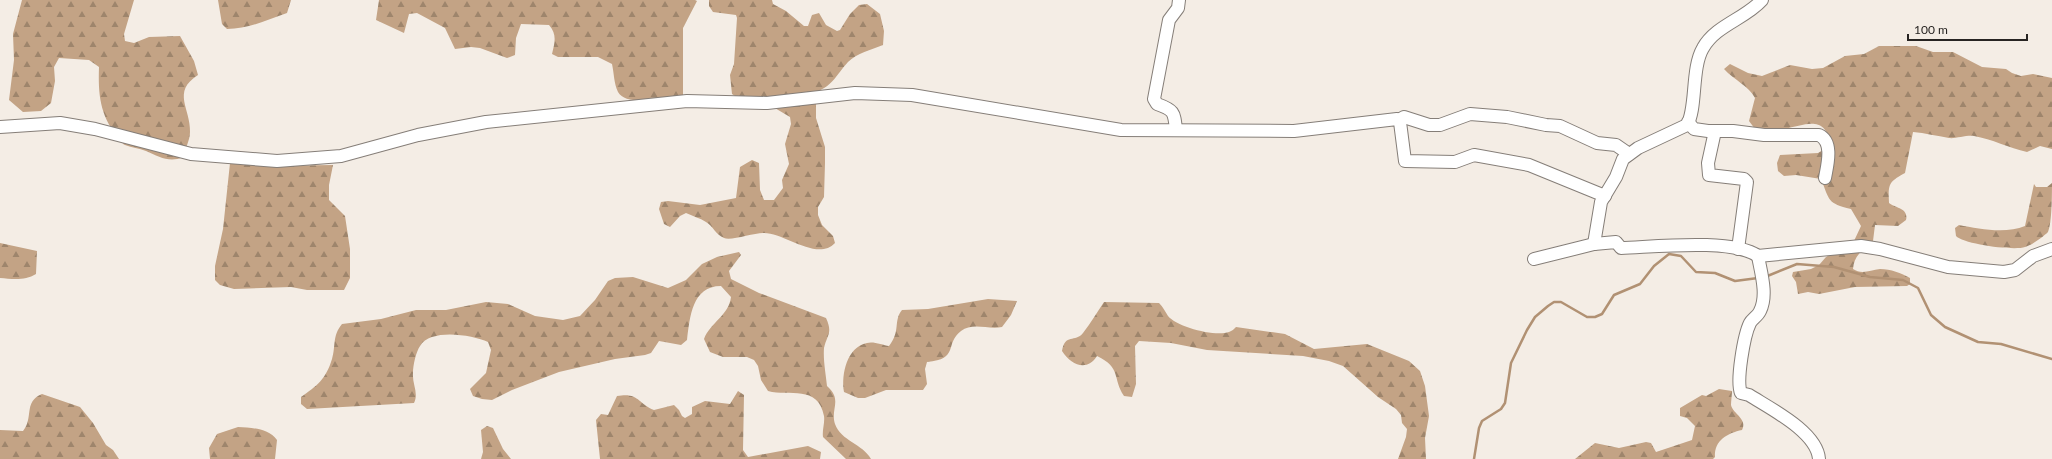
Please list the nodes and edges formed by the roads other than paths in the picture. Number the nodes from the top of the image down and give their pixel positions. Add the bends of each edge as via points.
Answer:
1 (1179, 0) edge
2 (1762, 0) edge
3 (1399, 120) junction
4 (1688, 122) junction
5 (0, 127) edge
6 (1176, 130) junction
7 (1715, 131) junction
8 (1629, 154) junction
9 (1825, 178) dead end
10 (1604, 196) junction
11 (1594, 244) junction
12 (1738, 249) junction
13 (2052, 249) edge
14 (1758, 256) junction
15 (1534, 259) dead end
16 (1819, 459) edge

1 - 6 street via 1178,8 1169,20 1154,99 1157,104 1173,113
2 - 4 street via 1755,8 1719,30 1702,48
3 - 6 street via 1395,118 1294,131
3 - 8 street via 1406,117 1429,125 1470,114 1507,117 1546,126 1560,126 1597,143 1616,145
3 - 10 street via 1405,161 1455,162 1474,155 1529,165
4 - 7 street via 1694,129
4 - 8 street via 1680,130
5 - 6 street via 60,123 95,129 191,154 277,161 341,156 418,135 486,122 686,101 763,103 855,93 912,95 1114,129
7 - 9 street via 1764,135 1819,135 1827,144
7 - 12 street via 1708,163 1709,175 1744,179 1747,182
8 - 10 street via 1623,159
10 - 11 street
11 - 12 street via 1616,242 1621,248 1717,246
11 - 15 street
12 - 14 street via 1750,250
13 - 14 street via 2033,256 2015,270 2004,272 1948,267 1880,248 1861,246
14 - 16 street via 1763,286 1760,310 1750,323 1738,386 1741,393 1749,395 1812,440

